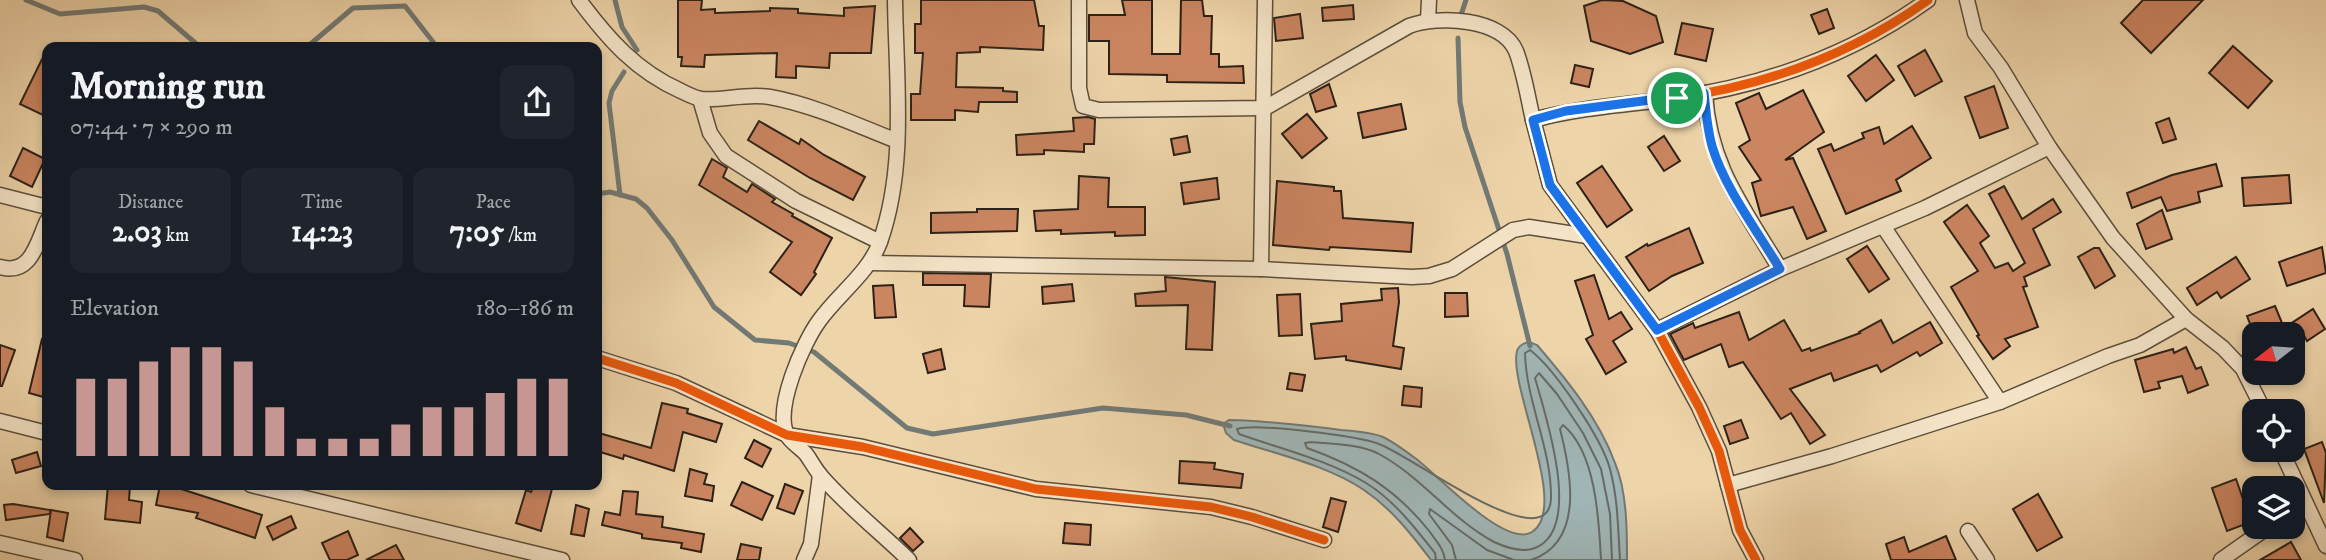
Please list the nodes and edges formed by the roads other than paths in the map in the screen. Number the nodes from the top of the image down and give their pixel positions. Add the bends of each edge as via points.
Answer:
1 (579, 0) edge
2 (895, 0) edge
3 (1079, 0) edge
4 (1265, 0) edge
5 (1429, 0) edge
6 (1928, 0) edge
7 (1967, 0) edge
8 (1428, 20) junction
9 (1704, 93) junction
10 (699, 99) junction
11 (1265, 108) junction
12 (1533, 120) junction
13 (897, 141) junction
14 (2049, 147) junction
15 (0, 195) edge
16 (42, 206) edge
17 (1883, 226) junction
18 (42, 232) edge
19 (1587, 236) junction
20 (880, 242) junction
21 (870, 263) junction
22 (0, 267) edge
23 (1261, 268) junction
24 (1780, 269) junction
25 (2186, 319) junction
26 (1657, 330) junction
27 (602, 360) edge
28 (2258, 399) edge
29 (2000, 402) junction
30 (0, 421) edge
31 (42, 432) edge
32 (787, 435) junction
33 (820, 475) junction
34 (1727, 485) junction
35 (272, 490) edge
36 (2305, 514) edge
37 (1968, 531) dead end
38 (2251, 539) edge
39 (1324, 540) dead end
40 (0, 543) edge
41 (2326, 546) edge
42 (75, 560) edge
43 (562, 560) edge
44 (804, 560) edge
45 (909, 560) edge
46 (1756, 560) edge
47 (1987, 560) edge
48 (2221, 560) edge

1 - 10 street via 609,40 640,68
2 - 13 street
3 - 11 street via 1083,106 1099,110
4 - 11 street
5 - 8 street
6 - 9 street via 1838,54
7 - 14 street via 1975,33
8 - 11 street via 1409,26
8 - 12 street via 1456,19 1503,35 1516,50
9 - 12 street via 1566,111
9 - 24 street via 1708,129 1722,172
10 - 13 street via 768,97 803,104
10 - 20 street via 710,133 726,156 796,201
11 - 23 street
12 - 19 street via 1550,185
13 - 20 street via 893,194
14 - 17 street
14 - 25 street via 2113,238
15 - 16 street
17 - 24 street
17 - 29 street
18 - 22 street via 22,267
19 - 23 street via 1513,230 1451,269 1429,276
19 - 26 street
20 - 21 street
21 - 23 street
21 - 32 street via 816,325 788,386
24 - 26 street
25 - 28 street via 2243,369
25 - 29 street via 2140,345
26 - 34 street via 1719,451
27 - 32 street via 676,383
29 - 34 street
30 - 31 street
32 - 33 street
32 - 39 street via 863,447 1036,489 1211,507
33 - 44 street via 811,544
33 - 45 street
34 - 46 street via 1740,530
35 - 43 street
36 - 41 street
37 - 47 street
38 - 48 street
40 - 42 street

